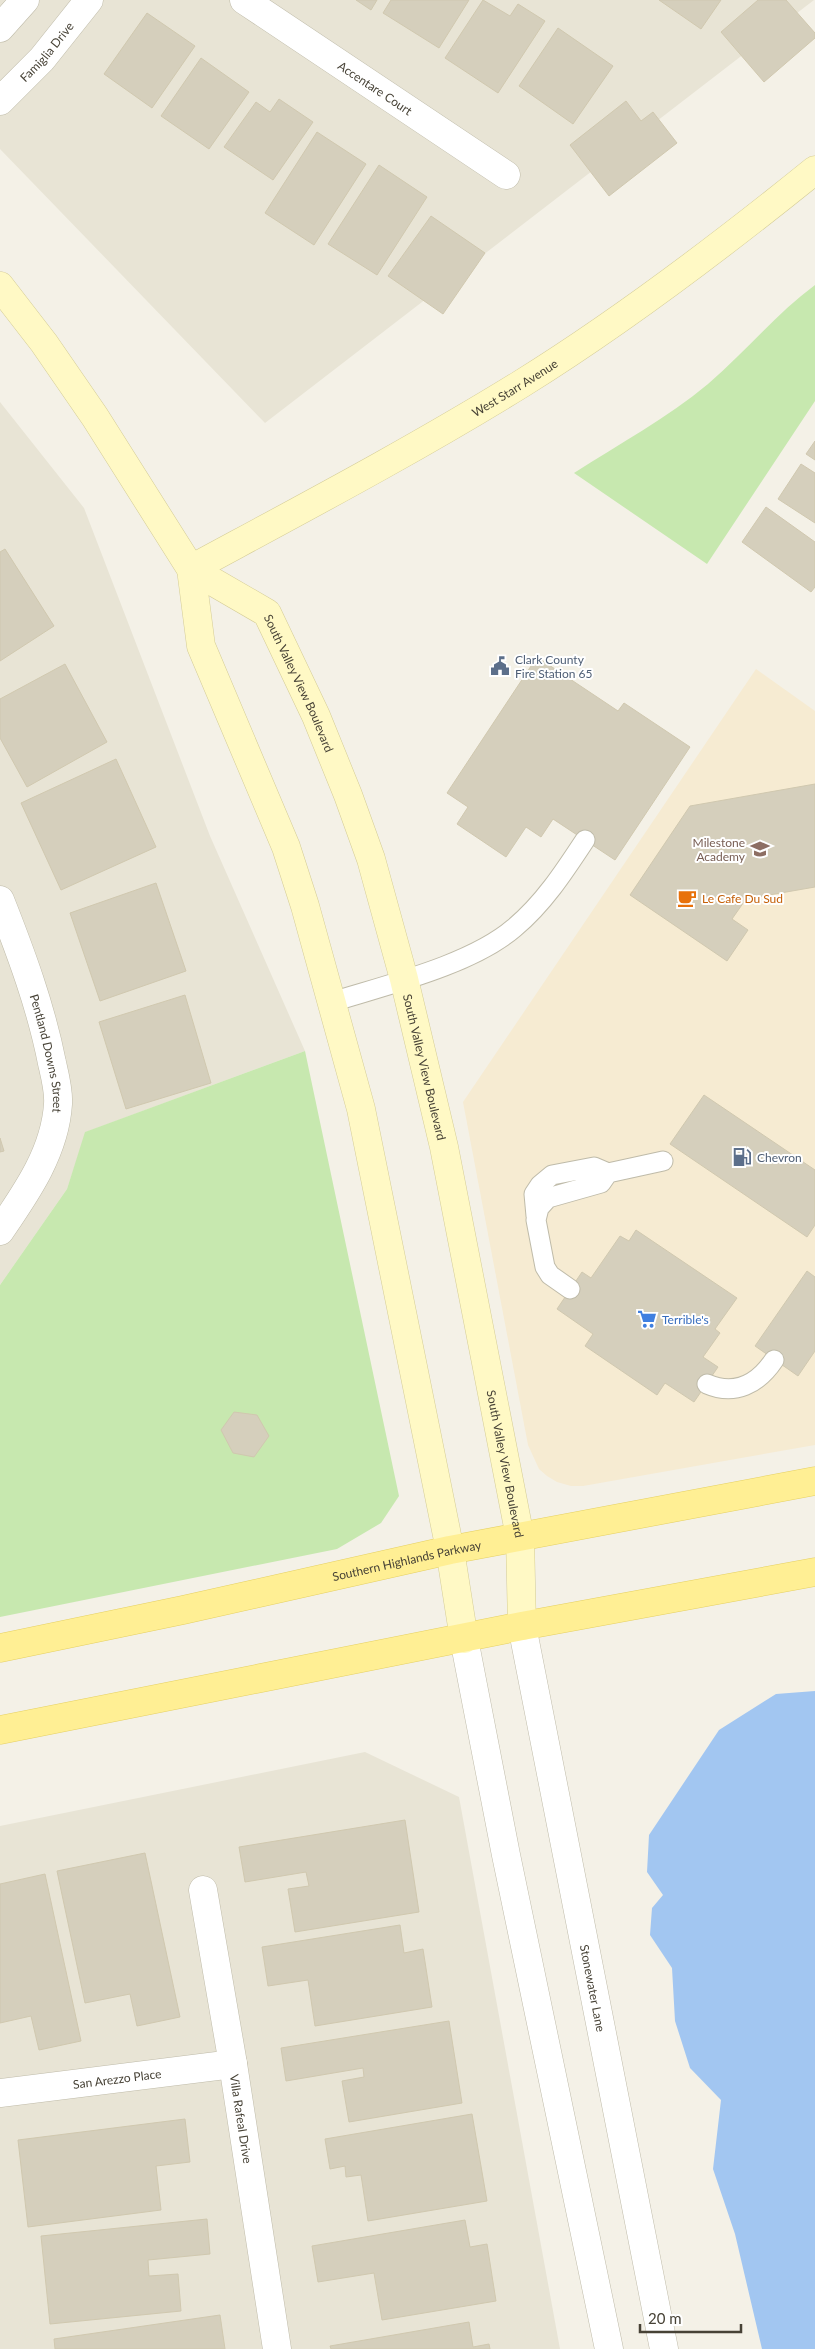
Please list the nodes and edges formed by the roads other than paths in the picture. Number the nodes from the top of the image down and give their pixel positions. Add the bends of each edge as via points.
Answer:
1 (25, 0) edge
2 (89, 0) edge
3 (244, 0) edge
4 (0, 28) edge
5 (0, 101) edge
6 (815, 170) edge
7 (506, 175) dead end
8 (0, 286) edge
9 (191, 569) junction
10 (585, 840) dead end
11 (0, 900) edge
12 (404, 979) junction
13 (332, 1002) junction
14 (663, 1161) dead end
15 (0, 1231) edge
16 (570, 1289) dead end
17 (774, 1360) dead end
18 (707, 1384) dead end
19 (815, 1481) edge
20 (520, 1537) junction
21 (450, 1550) junction
22 (815, 1572) edge
23 (522, 1626) junction
24 (464, 1639) junction
25 (0, 1648) edge
26 (0, 1730) edge
27 (203, 1890) dead end
28 (233, 2064) junction
29 (0, 2093) edge
30 (277, 2349) edge
31 (609, 2349) edge
32 (664, 2349) edge

1 - 4 street
2 - 5 street, Famiglia Drive via 42,60
3 - 7 street, Accentare Court
6 - 9 main road, West Starr Avenue via 687,271 522,383 402,455
8 - 9 main road, South Valley View Boulevard via 95,417
9 - 12 main road, South Valley View Boulevard via 267,613 316,716 348,795 371,859
9 - 13 main road, South Valley View Boulevard via 201,646 286,847
10 - 12 lane via 545,896 513,929 477,953
11 - 15 street, Pentland Downs Street via 45,1027 58,1103 42,1163
12 - 13 lane
12 - 20 main road, South Valley View Boulevard via 444,1147
13 - 21 main road, South Valley View Boulevard via 361,1110
14 - 16 lane via 608,1173 601,1183 548,1198 539,1208 536,1220 545,1267 550,1275
17 - 18 lane via 758,1380 737,1389 720,1389
19 - 20 main road, Southern Highlands Parkway
20 - 21 main road, Southern Highlands Parkway
20 - 23 main road, South Valley View Boulevard
21 - 24 main road, South Valley View Boulevard
21 - 25 main road, Southern Highlands Parkway
22 - 23 main road
23 - 24 main road
23 - 32 street, Stonewater Lane
24 - 26 main road
24 - 31 street
27 - 28 street, Villa Rafeal Drive
28 - 29 street, San Arezzo Place
28 - 30 street, Villa Rafeal Drive

